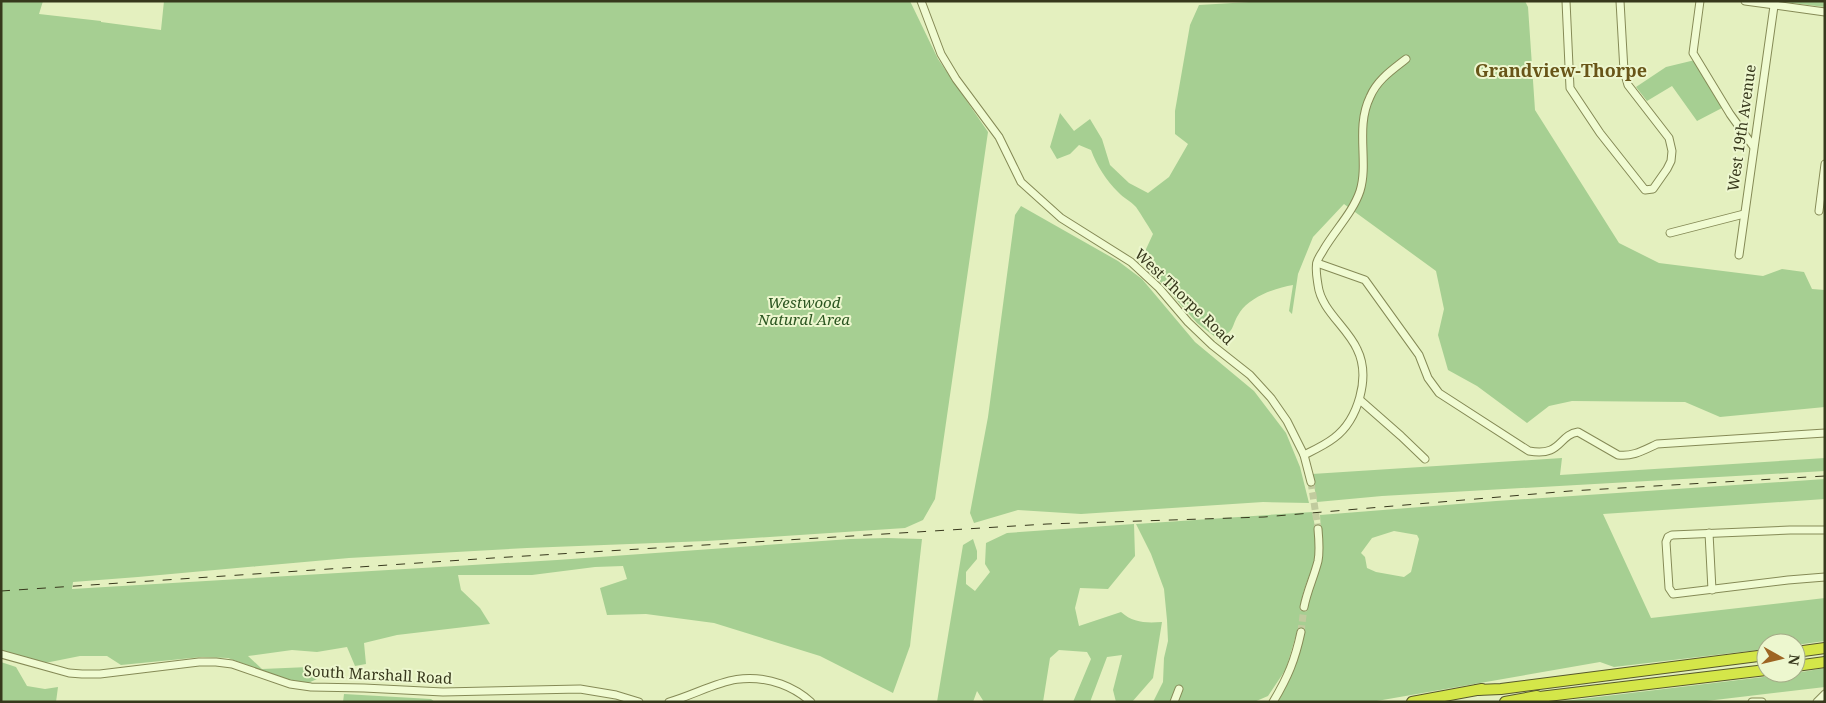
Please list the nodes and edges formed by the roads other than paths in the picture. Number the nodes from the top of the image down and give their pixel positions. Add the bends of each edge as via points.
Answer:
1 (921, 1) edge
2 (1566, 1) edge
3 (1620, 1) edge
4 (1700, 1) edge
5 (1745, 1) edge
6 (1774, 6) junction
7 (1825, 12) edge
8 (1406, 60) dead end
9 (1753, 146) junction
10 (1825, 164) edge
11 (1819, 211) dead end
12 (1744, 214) junction
13 (1670, 233) dead end
14 (1739, 255) dead end
15 (1317, 263) junction
16 (1360, 400) junction
17 (1825, 433) edge
18 (1304, 455) junction
19 (1425, 459) dead end
20 (1311, 482) tunnel mouth
21 (1318, 529) tunnel mouth
22 (1825, 530) edge
23 (1709, 533) junction
24 (1825, 578) edge
25 (1712, 590) junction
26 (1304, 607) tunnel mouth
27 (1301, 632) tunnel mouth
28 (1825, 648) edge
29 (1806, 651) edge
30 (1, 654) edge
31 (1756, 656) edge
32 (1825, 662) edge
33 (1806, 665) edge
34 (1756, 671) edge
35 (1608, 675) junction
36 (1179, 689) dead end
37 (1825, 694) edge
38 (1531, 698) junction
39 (639, 702) edge
40 (668, 702) edge
41 (811, 702) edge
42 (1174, 702) edge
43 (1273, 702) edge
44 (1412, 702) edge
45 (1505, 702) edge
46 (1752, 702) edge
47 (1762, 702) edge
48 (1817, 702) edge

1 - 18 street, West Thorpe Road via 941,54 999,137 1026,188 1060,218 1131,262 1188,322 1250,375 1287,421
2 - 3 street via 1570,88 1644,190 1653,189 1667,169 1672,151 1669,138 1628,85 1624,71
4 - 9 street via 1694,53
5 - 6 street
6 - 7 street
6 - 9 street, West 19th Avenue
8 - 15 street via 1384,76 1370,95 1362,126 1360,189 1352,208
9 - 12 street, West 19th Avenue
10 - 11 street
12 - 13 street
12 - 14 street, West 19th Avenue
15 - 16 street via 1318,287 1325,304 1358,349 1362,375
15 - 17 street via 1365,280 1419,355 1428,378 1439,393 1529,451 1551,450 1578,432 1625,456 1657,444
16 - 18 street via 1352,418 1335,438
16 - 19 street
18 - 20 street, West Thorpe Road
21 - 26 street via 1318,562
22 - 23 street
23 - 25 street
23 - 25 street via 1670,536 1666,542 1668,588 1673,594
24 - 25 street
27 - 43 street via 1288,677
28 - 29 highway
30 - 39 street, South Marshall Road via 63,672 82,674 216,662 311,688 443,692 580,689
31 - 35 highway
32 - 33 highway
34 - 38 highway
35 - 38 highway via 1608,683 1604,686
35 - 44 highway via 1477,690
36 - 42 street
37 - 48 street
38 - 45 highway
40 - 41 street via 722,682 754,678 790,688
46 - 47 street

